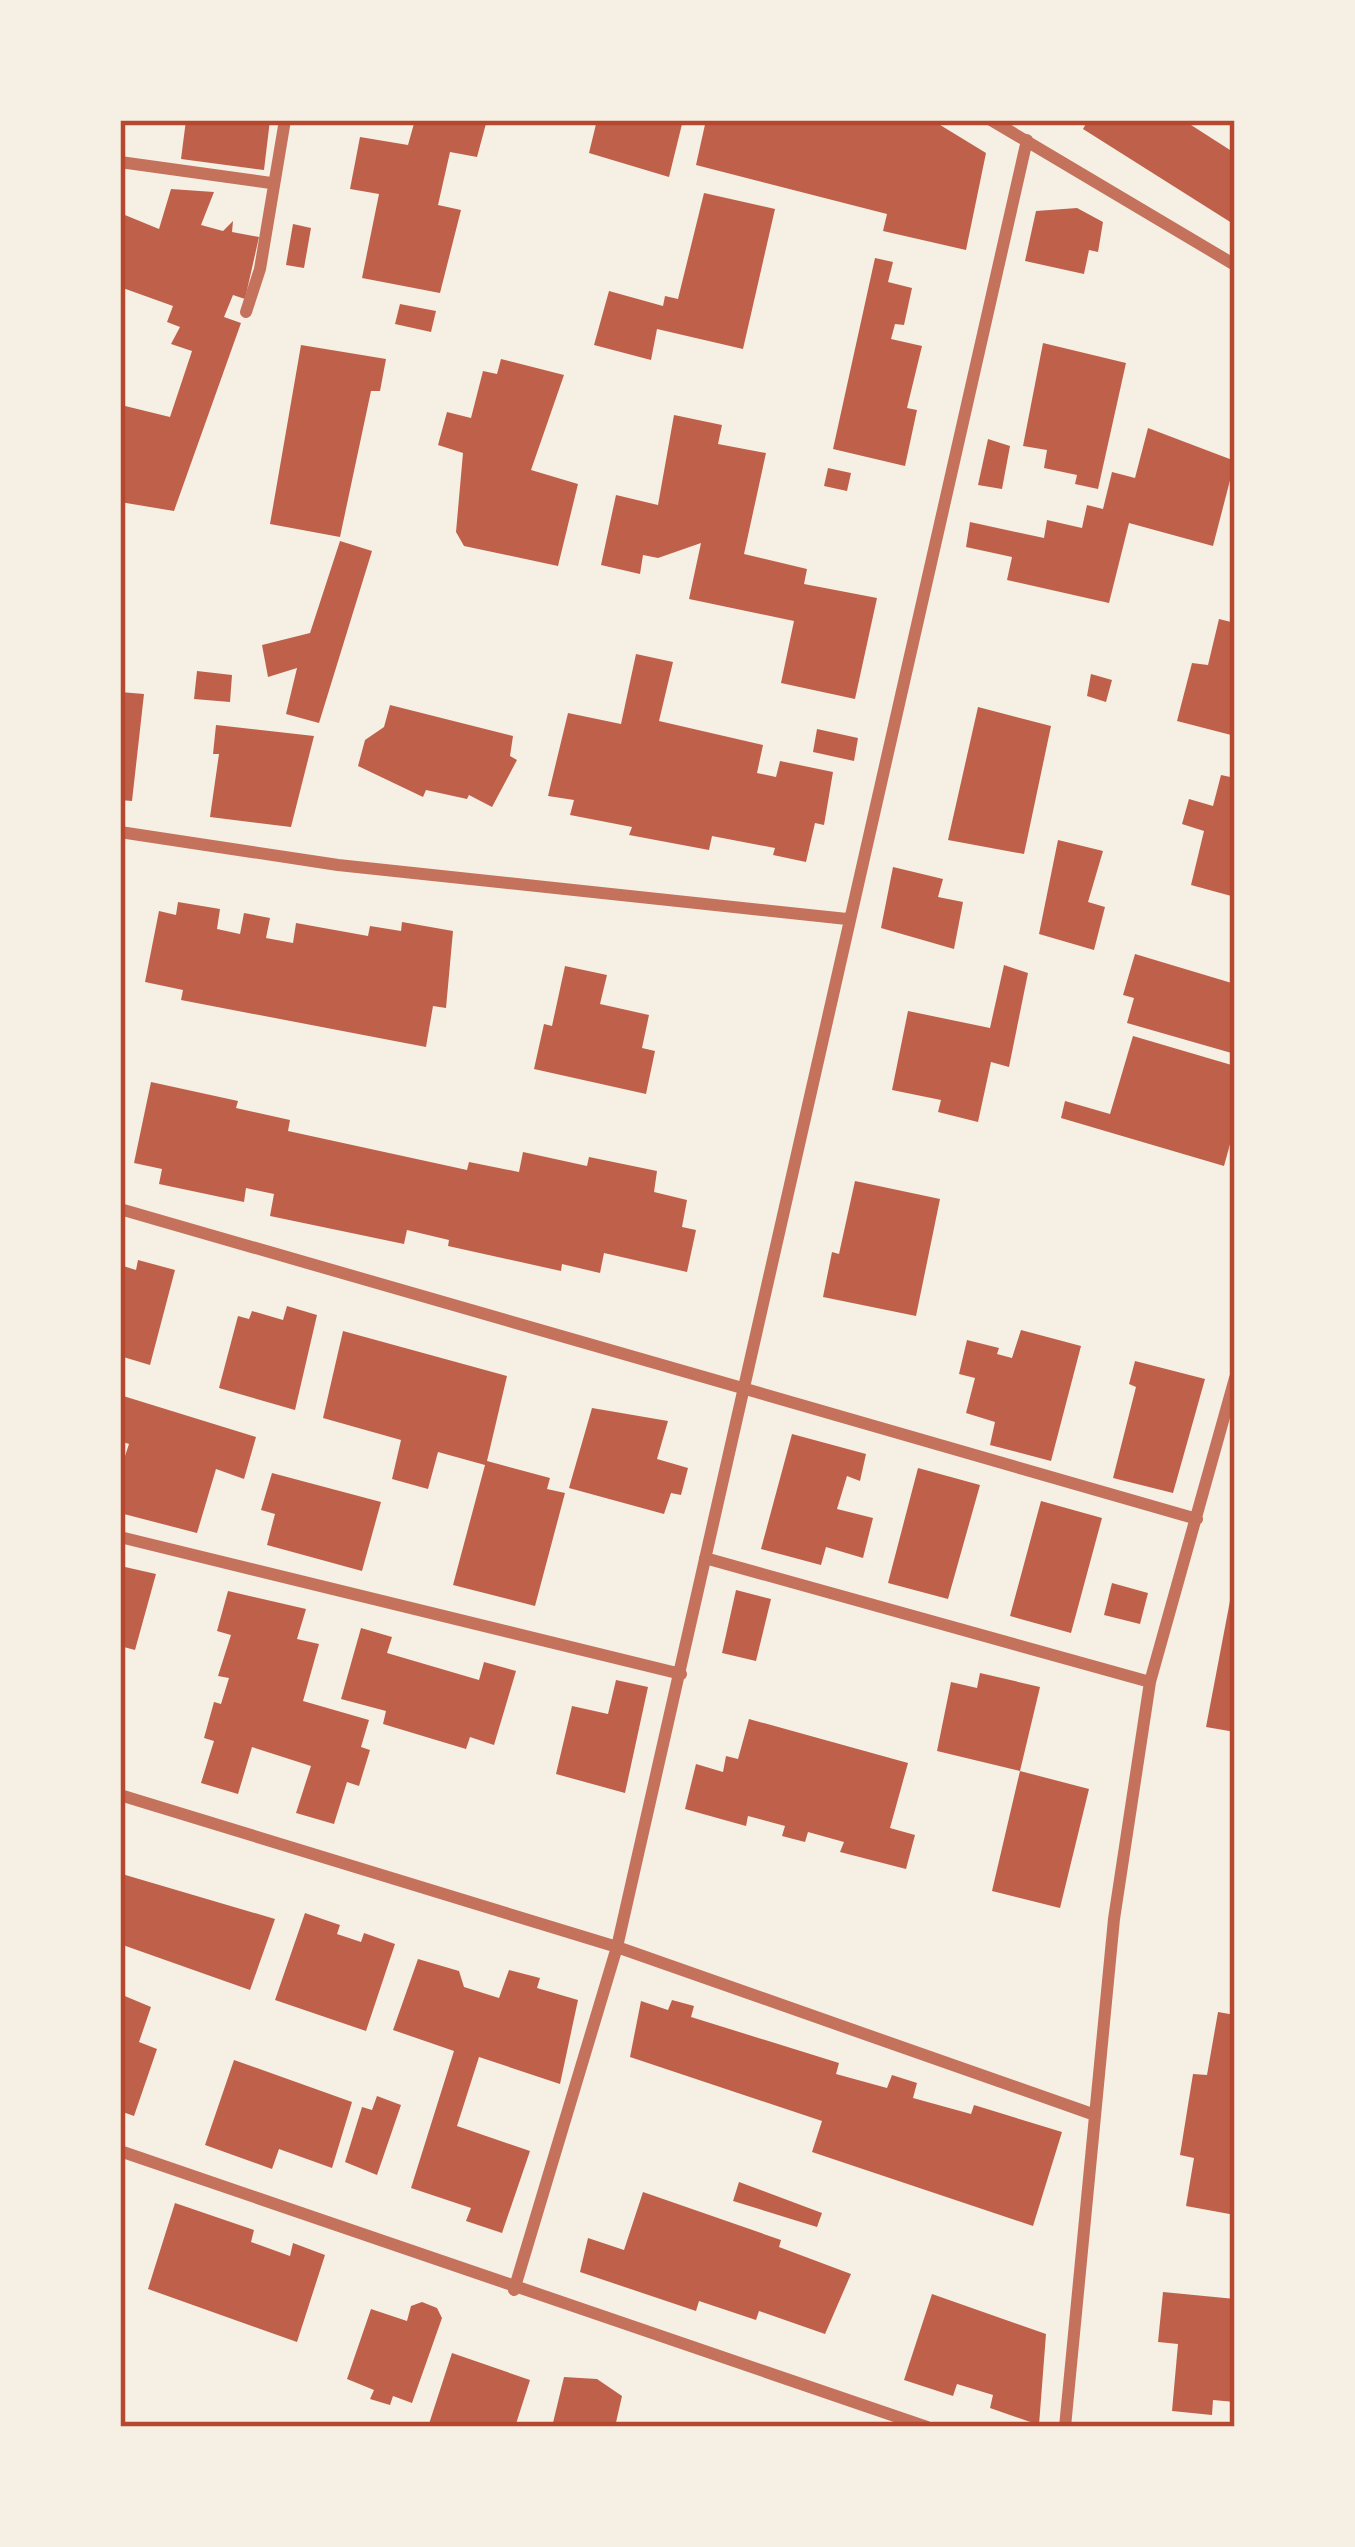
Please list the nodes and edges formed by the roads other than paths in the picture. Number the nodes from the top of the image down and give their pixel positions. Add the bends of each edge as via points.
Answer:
1 (285, 120) edge
2 (991, 120) edge
3 (1027, 140) junction
4 (120, 162) edge
5 (272, 183) junction
6 (1235, 266) edge
7 (246, 312) dead end
8 (120, 832) edge
9 (847, 919) junction
10 (120, 1209) edge
11 (1235, 1378) edge
12 (740, 1389) junction
13 (1197, 1519) junction
14 (120, 1537) edge
15 (706, 1558) junction
16 (682, 1674) junction
17 (1150, 1682) junction
18 (120, 1795) edge
19 (617, 1947) junction
20 (1095, 2115) junction
21 (120, 2151) edge
22 (514, 2290) junction
23 (926, 2427) edge
24 (1065, 2427) edge

1 - 5 street
2 - 3 street
3 - 6 street
3 - 9 street
4 - 5 street
5 - 7 street
8 - 9 street via 338,865
9 - 12 street
10 - 12 street
11 - 13 street
12 - 13 street
12 - 15 street
13 - 17 street
14 - 16 street
15 - 16 street
15 - 17 street
16 - 19 street
17 - 20 street
18 - 19 street
19 - 20 street
19 - 22 street
20 - 24 street
21 - 22 street
22 - 23 street

